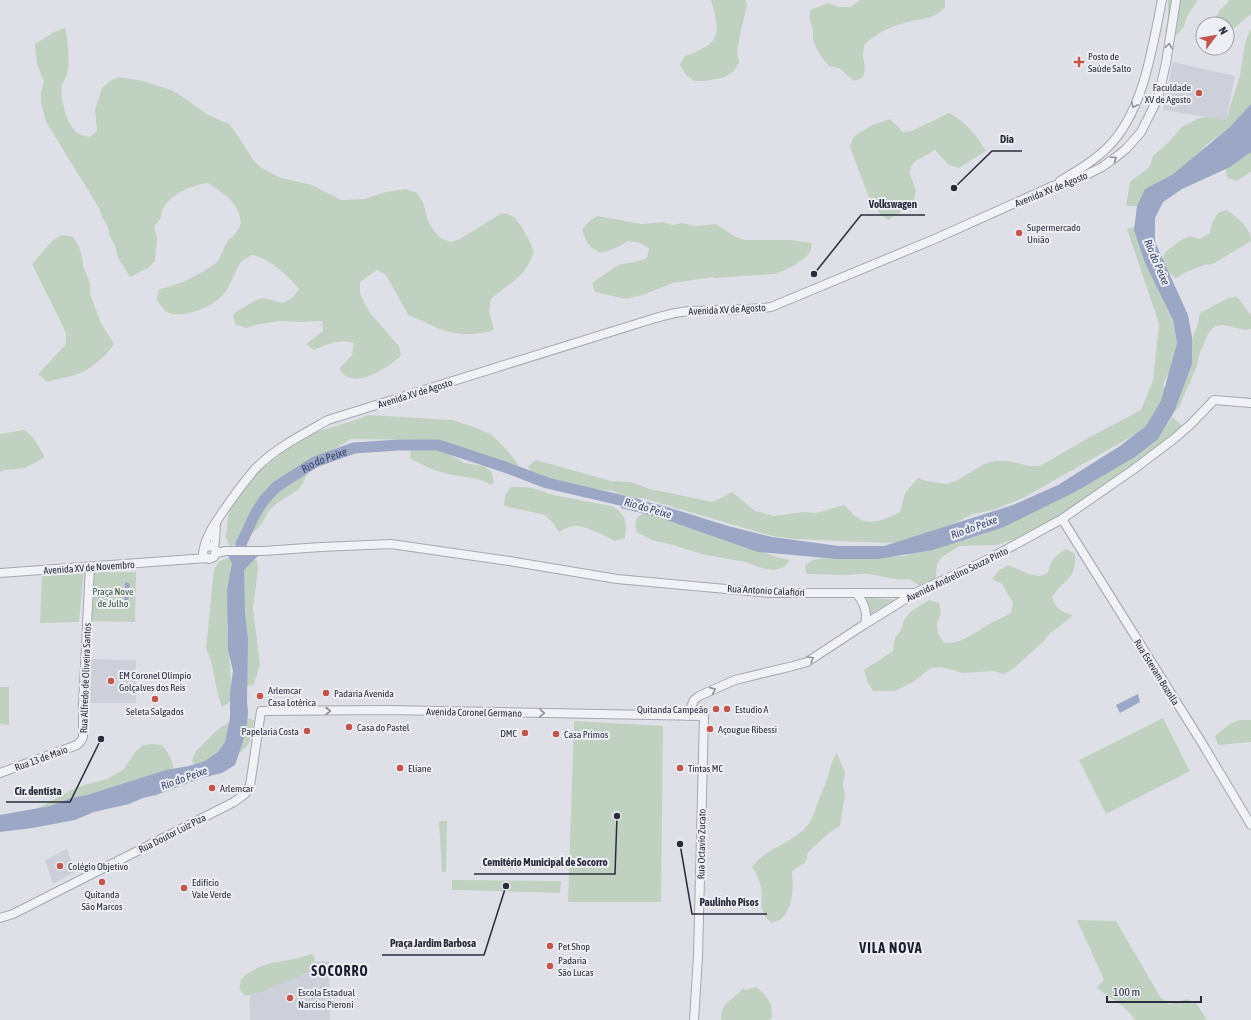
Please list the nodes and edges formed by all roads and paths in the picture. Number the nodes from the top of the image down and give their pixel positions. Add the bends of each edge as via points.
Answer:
1 (1162, 0) edge
2 (1176, 0) edge
3 (1096, 157) junction
4 (1102, 167) junction
5 (1053, 186) junction
6 (1251, 404) edge
7 (1062, 520) junction
8 (216, 523) junction
9 (204, 549) junction
10 (215, 550) junction
11 (207, 558) junction
12 (178, 560) junction
13 (90, 566) junction
14 (0, 573) edge
15 (856, 593) junction
16 (915, 593) junction
17 (865, 624) junction
18 (261, 711) joint
19 (687, 716) junction
20 (704, 716) joint
21 (81, 741) joint
22 (0, 773) edge
23 (1251, 825) edge
24 (0, 918) edge
25 (694, 1020) edge

1 -> 3 street via 1140,92 1120,132
4 -> 2 street, Avenida XV de Agosto via 1135,140 1154,108 1161,86
3 - 4 street
3 - 5 street
4 - 5 street, Avenida XV de Agosto via 1076,180
5 - 8 street, Avenida XV de Agosto via 937,238 770,307 690,311 668,315 328,420 283,447 258,466 239,488
6 - 7 street, Avenida Andrelino Souza Pinto via 1214,400 1175,438
7 - 16 street, Avenida Andrelino Souza Pinto via 987,560
7 - 23 street, Rua Estevam Bozolla
8 - 9 street, Avenida XV de Agosto
8 - 10 street, Avenida XV de Agosto
9 - 10 street via 210,546
9 - 11 street via 203,554
9 - 12 street, Avenida XV de Novembro
10 - 11 street via 213,558
10 - 15 street, Rua Antonio Calafiori via 263,551 391,544 618,579 769,592
11 - 12 street, Avenida XV de Novembro
12 - 13 street, Avenida XV de Novembro
13 - 14 street, Avenida XV de Novembro
13 - 21 street, Rua Alfredo de Oliveira Santos
15 - 16 street, Rua Antonio Calafiori
15 - 17 street via 866,608
16 - 17 street, Avenida Andrelino Souza Pinto
19 -> 17 street, Avenida Andrelino Souza Pinto via 692,703 699,696 735,680 807,662
18 -> 19 street, Avenida Coronel Germano via 386,710
18 - 24 street, Rua Doutor Luiz Piza via 250,786 245,794 227,806 13,914
19 - 20 street, Avenida Coronel Germano
20 - 25 street, Rua Octavio Zucato
21 - 22 street, Rua 13 de Maio via 77,745

